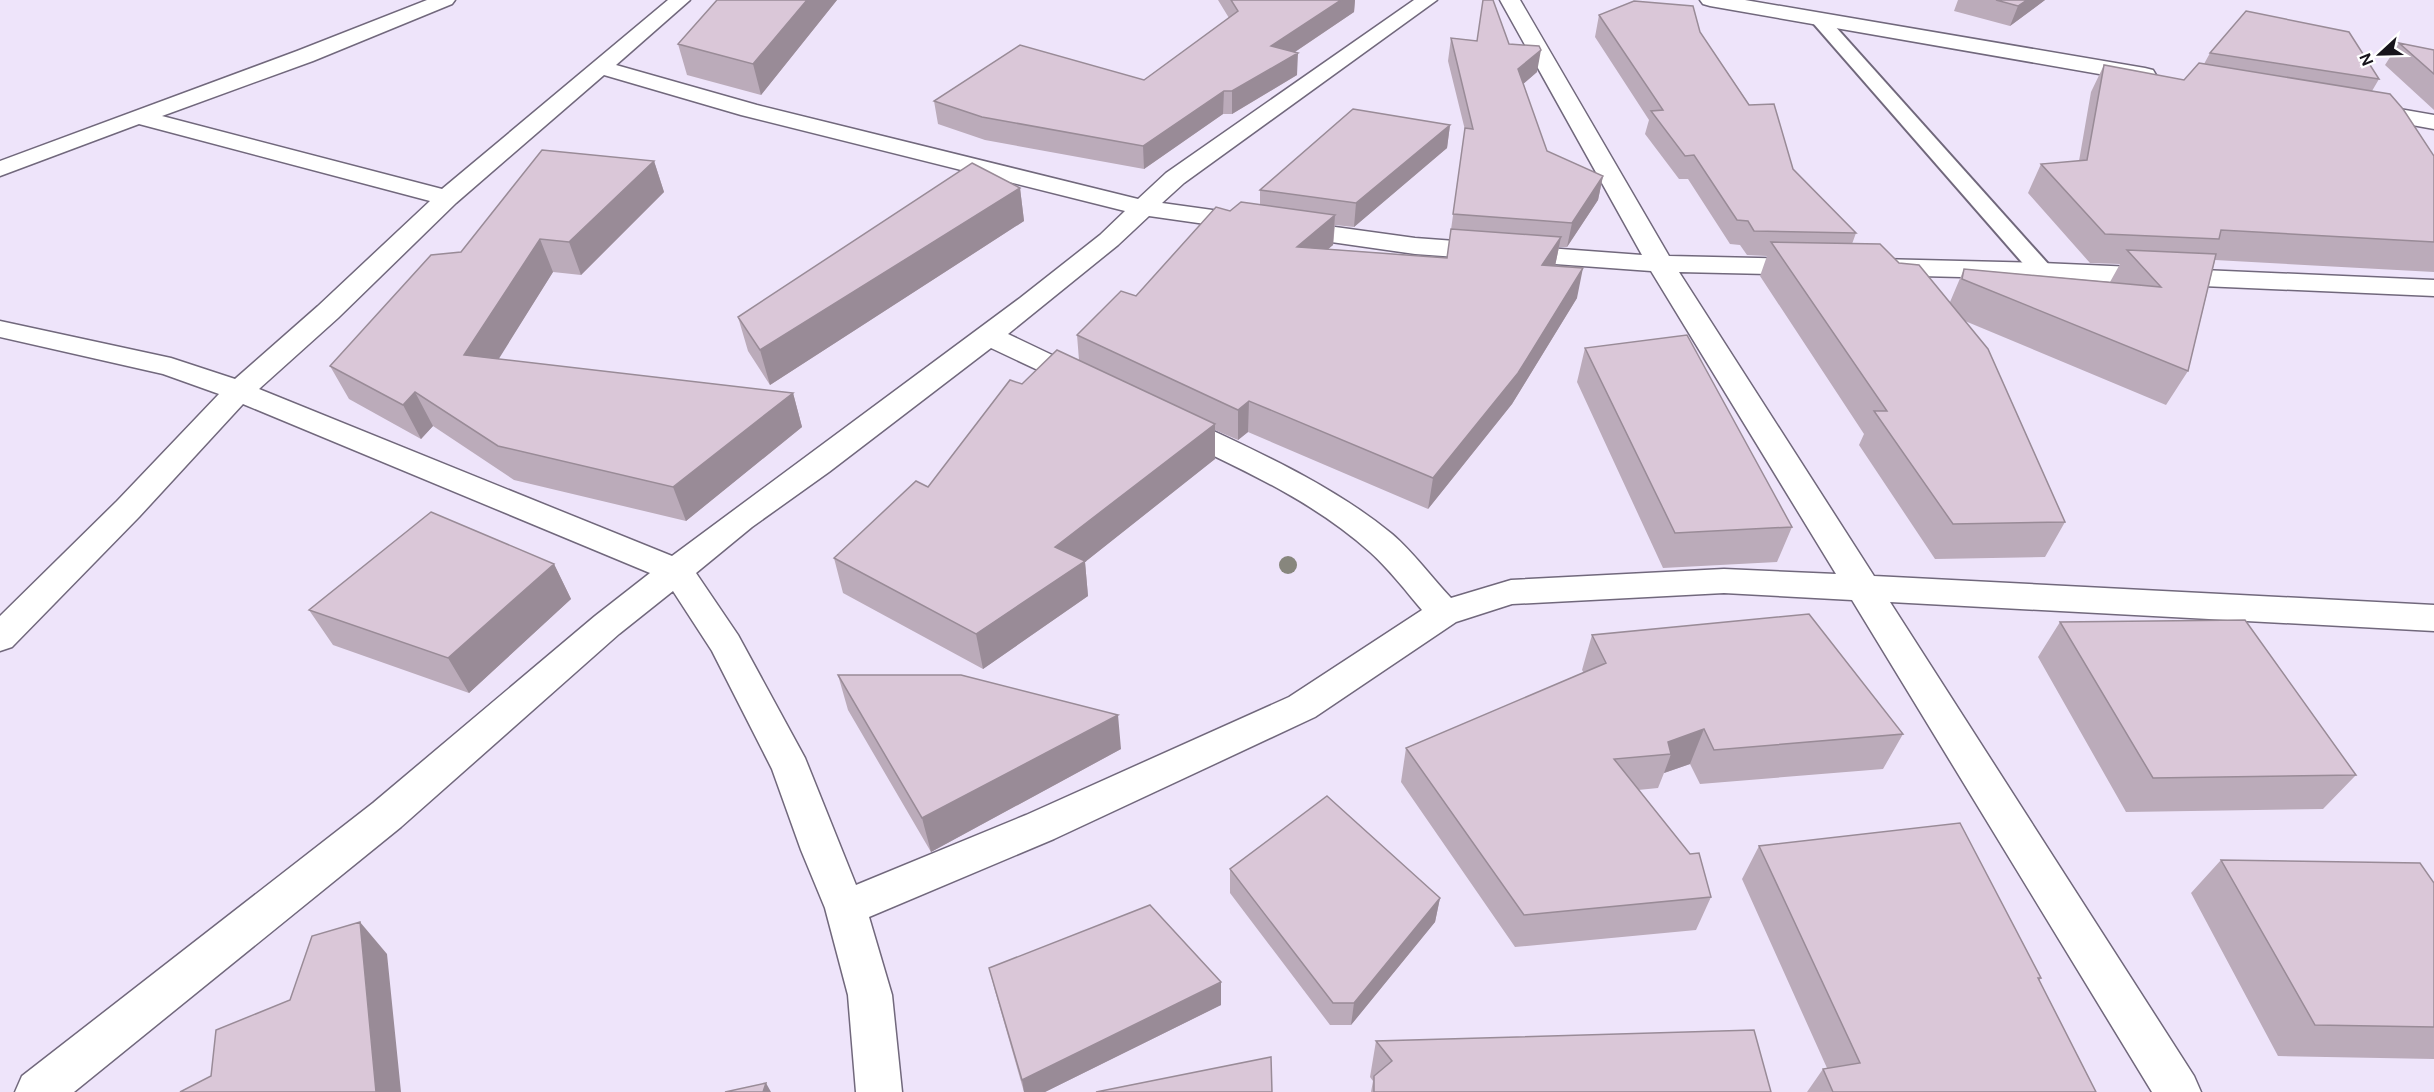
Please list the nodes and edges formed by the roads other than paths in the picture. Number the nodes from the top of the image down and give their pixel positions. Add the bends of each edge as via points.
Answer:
1 (445, 0) edge
2 (680, 0) edge
3 (1427, 0) edge
4 (1510, 0) edge
5 (1710, 0) edge
6 (1819, 20) junction
7 (598, 67) junction
8 (2163, 78) edge
9 (2347, 107) edge
10 (2380, 112) junction
11 (138, 117) junction
12 (2434, 122) edge
13 (2402, 137) edge
14 (0, 169) edge
15 (447, 198) junction
16 (1142, 208) junction
17 (1660, 264) junction
18 (2042, 271) junction
19 (2434, 288) edge
20 (0, 329) edge
21 (989, 336) junction
22 (239, 391) junction
23 (1110, 393) edge
24 (1152, 414) edge
25 (677, 571) junction
26 (1863, 588) junction
27 (1444, 613) junction
28 (2434, 618) edge
29 (1, 637) edge
30 (846, 908) junction
31 (38, 1092) edge
32 (879, 1092) edge
33 (2178, 1092) edge

1 - 11 street
2 - 7 street
3 - 16 street via 1175,178
4 - 17 street
5 - 6 street
6 - 8 street
6 - 18 lane
7 - 15 street
7 - 16 street via 749,110
9 - 10 street
10 - 12 street
10 - 13 street
11 - 14 street
11 - 15 street
15 - 22 street
16 - 17 street via 1415,246
16 - 21 street via 1109,240
17 - 18 street
17 - 26 street
18 - 19 street
20 - 22 street via 171,367
21 - 23 street
21 - 25 street via 741,519
22 - 25 street
22 - 29 street
24 - 27 street via 1323,500 1381,543
25 - 30 street via 726,644 791,769
25 - 31 street via 387,815
26 - 27 street via 1724,581 1623,585 1511,592
26 - 28 street
26 - 33 street
27 - 30 street via 1302,707 1040,827
30 - 32 street via 870,995

